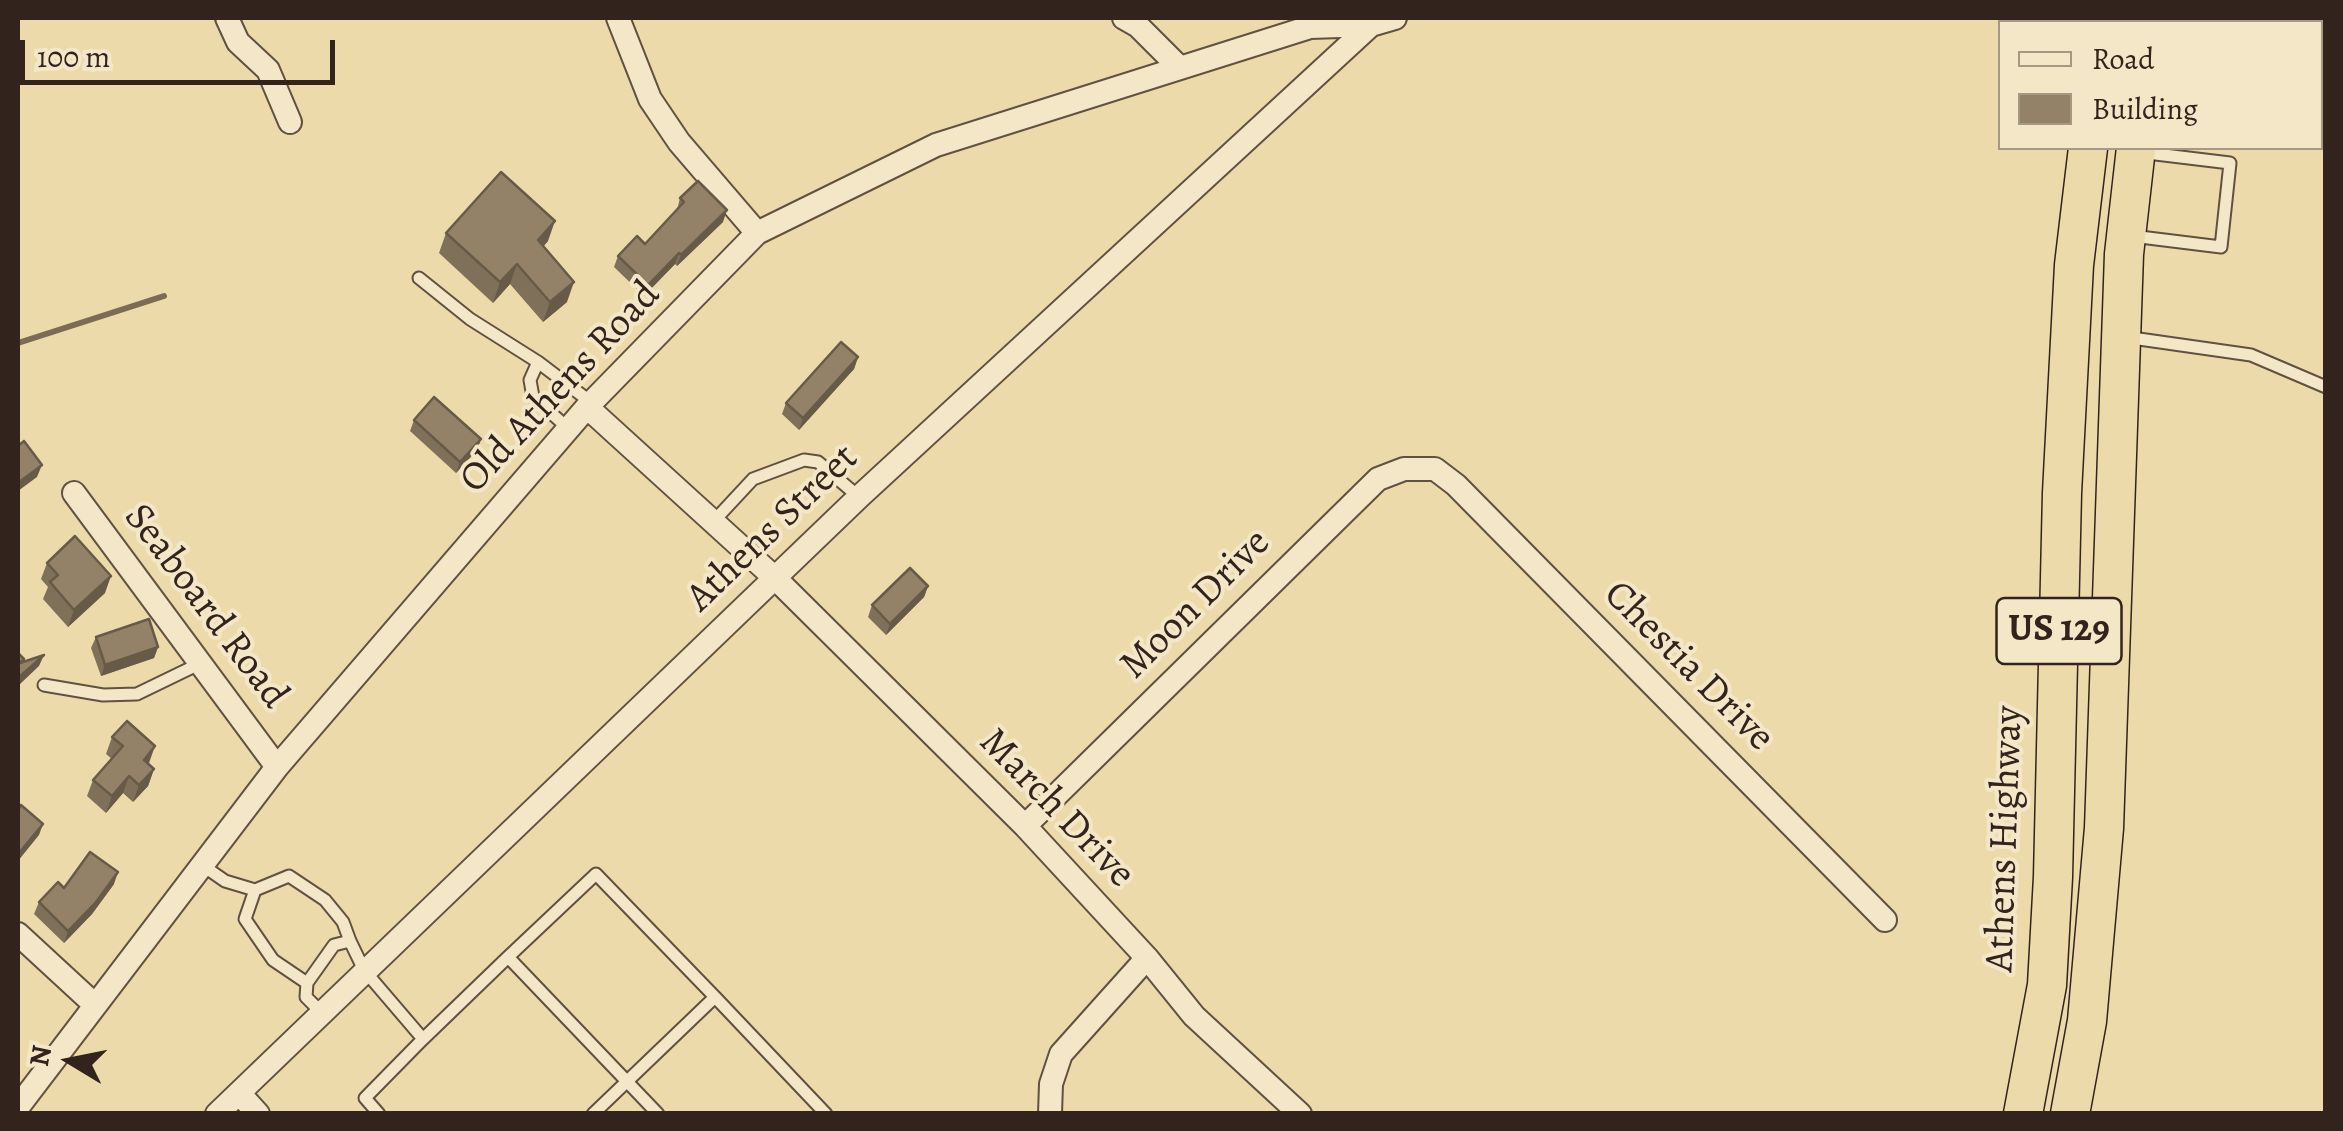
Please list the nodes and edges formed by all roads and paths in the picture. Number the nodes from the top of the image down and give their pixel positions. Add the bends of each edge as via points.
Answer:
1 (226, 18) edge
2 (618, 18) edge
3 (1124, 18) edge
4 (1395, 18) edge
5 (1374, 21) edge
6 (1308, 22) edge
7 (1179, 67) junction
8 (290, 122) dead end
9 (2135, 150) edge
10 (2086, 154) edge
11 (758, 232) junction
12 (2126, 236) junction
13 (419, 278) dead end
14 (2121, 336) junction
15 (538, 362) junction
16 (2326, 387) edge
17 (590, 405) junction
18 (569, 429) junction
19 (1434, 469) joint
20 (74, 492) dead end
21 (858, 497) junction
22 (713, 522) junction
23 (776, 579) junction
24 (201, 664) junction
25 (44, 685) dead end
26 (277, 766) junction
27 (1025, 826) junction
28 (202, 865) junction
29 (255, 890) junction
30 (1886, 920) dead end
31 (18, 934) edge
32 (350, 942) junction
33 (508, 957) junction
34 (1147, 958) junction
35 (364, 970) junction
36 (308, 983) junction
37 (715, 997) junction
38 (95, 1005) junction
39 (321, 1012) junction
40 (422, 1039) junction
41 (627, 1081) junction
42 (239, 1093) junction
43 (18, 1107) edge
44 (217, 1114) edge
45 (258, 1114) edge
46 (379, 1114) edge
47 (593, 1114) edge
48 (658, 1114) edge
49 (826, 1114) edge
50 (1050, 1114) edge
51 (1300, 1114) edge
52 (2023, 1114) edge
53 (2070, 1114) edge

1 - 8 street via 238,42 268,70
2 - 11 street via 650,100
3 - 7 street
4 - 5 street, Athens Street
5 - 6 street, Old Athens Road
5 - 21 street, Athens Street
6 - 7 street, Old Athens Road
7 - 11 street, Old Athens Road via 936,145
9 - 12 highway, US 129
9 - 12 lane via 2230,163 2221,247
10 - 52 highway, Athens Highway / US 129 via 2062,493 2046,985
11 - 17 street, Old Athens Road
12 - 14 highway, US 129
13 - 15 lane
14 - 16 lane via 2252,356
14 - 53 highway, US 129 via 2104,828 2087,1021
15 - 17 lane
15 - 18 lane via 532,397
17 - 18 street, Old Athens Road
17 - 22 street, March Drive
18 - 26 street, Old Athens Road
19 - 27 street, Moon Drive via 1404,468 1378,479
19 - 30 street, Chestia Drive
20 - 24 street, Seaboard Road
21 - 22 lane via 818,462 804,460 753,480
21 - 23 street, Athens Street
22 - 23 street, March Drive
23 - 27 street, March Drive
23 - 35 street, Athens Street
24 - 25 lane via 136,694
24 - 26 street, Seaboard Road
26 - 28 street, Old Athens Road
27 - 34 street, March Drive
28 - 29 lane
28 - 38 street, Old Athens Road
29 - 32 lane via 289,876 325,900
29 - 36 lane via 245,920 273,960
31 - 38 street
32 - 35 lane
32 - 36 lane via 334,945
33 - 37 lane via 596,874
33 - 40 lane
33 - 41 lane
34 - 50 street via 1061,1054 1050,1084
34 - 51 street, March Drive via 1194,1016
35 - 39 street, Athens Street
35 - 40 lane
36 - 39 lane via 306,997
37 - 41 lane
37 - 49 lane
38 - 43 street, Old Athens Road
39 - 42 street, Athens Street
40 - 46 lane via 365,1098
41 - 47 lane
41 - 48 lane
42 - 44 street, Athens Street
42 - 45 street

